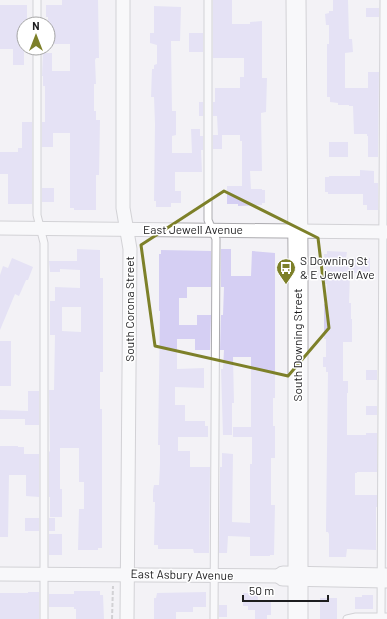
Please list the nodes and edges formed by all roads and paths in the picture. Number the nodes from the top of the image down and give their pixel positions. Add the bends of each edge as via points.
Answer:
1 (37, 0) edge
2 (123, 0) edge
3 (208, 0) edge
4 (296, 0) edge
5 (384, 0) edge
6 (37, 16) edge
7 (37, 56) edge
8 (0, 228) edge
9 (41, 229) junction
10 (127, 230) junction
11 (212, 230) junction
12 (298, 231) junction
13 (385, 232) edge
14 (0, 574) edge
15 (44, 574) junction
16 (128, 574) junction
17 (215, 575) junction
18 (291, 576) junction
19 (384, 578) edge
20 (113, 581) dead end
21 (383, 617) edge
22 (44, 619) edge
23 (112, 619) edge
24 (127, 619) edge
25 (214, 619) edge
26 (298, 619) edge
27 (347, 619) edge

1 - 6 lane
2 - 10 street, South Corona Street via 123,208
3 - 11 lane via 208,220
4 - 12 main road, South Downing Street
5 - 13 lane
7 - 9 lane via 37,215
8 - 9 street, East Jewell Avenue
9 - 10 street, East Jewell Avenue
9 - 15 lane via 44,243
10 - 11 street, East Jewell Avenue
10 - 16 street, South Corona Street via 130,249
11 - 12 street, East Jewell Avenue
11 - 17 lane via 216,239
12 - 13 street, East Jewell Avenue
12 - 18 main road, South Downing Street
13 - 19 lane
14 - 15 street, East Asbury Avenue
15 - 16 street, East Asbury Avenue
15 - 22 lane
16 - 17 street, East Asbury Avenue
16 - 24 street, South Corona Street
17 - 18 street, East Asbury Avenue
17 - 25 lane
18 - 19 main road, East Asbury Avenue
18 - 26 main road, South Downing Street
19 - 21 lane
20 - 23 path
21 - 27 lane

